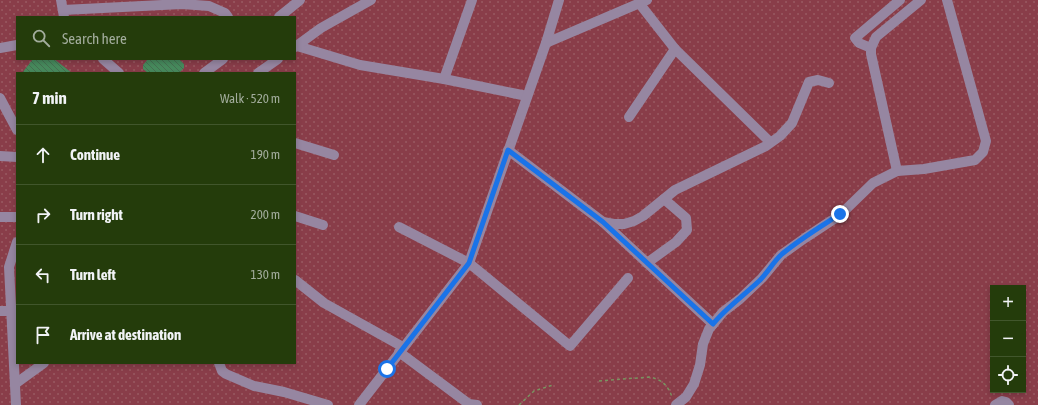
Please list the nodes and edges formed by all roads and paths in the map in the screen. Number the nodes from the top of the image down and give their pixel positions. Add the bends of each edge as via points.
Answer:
1 (300, 0) edge
2 (371, 0) edge
3 (472, 0) edge
4 (559, 0) edge
5 (900, 0) edge
6 (921, 0) edge
7 (947, 0) edge
8 (643, 2) edge
9 (287, 5) edge
10 (63, 9) edge
11 (227, 16) edge
12 (280, 16) edge
13 (546, 43) junction
14 (16, 45) edge
15 (296, 46) edge
16 (0, 48) edge
17 (871, 48) junction
18 (675, 49) junction
19 (104, 60) edge
20 (222, 60) edge
21 (277, 60) edge
22 (118, 72) edge
23 (205, 72) edge
24 (259, 72) edge
25 (444, 79) junction
26 (829, 83) dead end
27 (527, 96) junction
28 (0, 98) edge
29 (629, 117) dead end
30 (16, 128) edge
31 (770, 142) junction
32 (296, 143) edge
33 (508, 150) junction
34 (334, 155) dead end
35 (0, 156) edge
36 (16, 157) edge
37 (897, 171) junction
38 (664, 199) junction
39 (296, 216) edge
40 (0, 217) edge
41 (16, 217) edge
42 (603, 222) junction
43 (323, 225) dead end
44 (399, 227) dead end
45 (16, 245) edge
46 (469, 263) junction
47 (648, 263) junction
48 (628, 278) dead end
49 (297, 286) edge
50 (0, 311) edge
51 (11, 311) junction
52 (713, 324) junction
53 (401, 349) junction
54 (43, 364) edge
55 (219, 364) edge
56 (599, 381) dead end
57 (16, 384) junction
58 (553, 385) dead end
59 (674, 402) edge
60 (16, 405) edge
61 (328, 405) edge
62 (359, 405) edge
63 (471, 405) edge
64 (519, 405) edge
65 (995, 405) edge
66 (1009, 405) edge

1 - 9 street
2 - 15 street via 321,28
3 - 25 street
4 - 13 street
5 - 17 street via 855,38 859,43
6 - 17 street via 876,38
7 - 37 street via 986,141 985,147 975,160
8 - 13 street
8 - 18 street
9 - 12 street
10 - 11 street via 182,4 209,6
13 - 27 street
14 - 16 street
15 - 25 street via 360,64
17 - 37 street
18 - 29 street
18 - 31 street
19 - 22 street
20 - 23 street
21 - 24 street
25 - 27 street
26 - 31 street via 818,80 809,82 792,123
27 - 33 street
28 - 30 street
31 - 38 street via 675,190
32 - 34 street
33 - 42 street
33 - 46 street
35 - 36 street
37 - 52 street via 873,183 840,214 781,255 762,278
38 - 42 street via 634,221 624,224
38 - 47 street via 686,218 687,230 676,242
39 - 43 street
40 - 41 street
42 - 47 street
44 - 46 street
45 - 51 street via 9,267
46 - 48 street via 570,346
46 - 53 street
47 - 52 street
49 - 53 street
50 - 51 street
51 - 57 street
52 - 59 street via 703,344 694,384 686,397
53 - 62 street
53 - 63 street
54 - 57 street
55 - 61 street via 226,374 254,386
56 - 59 path via 655,378 665,384
57 - 60 street
58 - 64 path via 534,390
65 - 66 street via 1002,401

